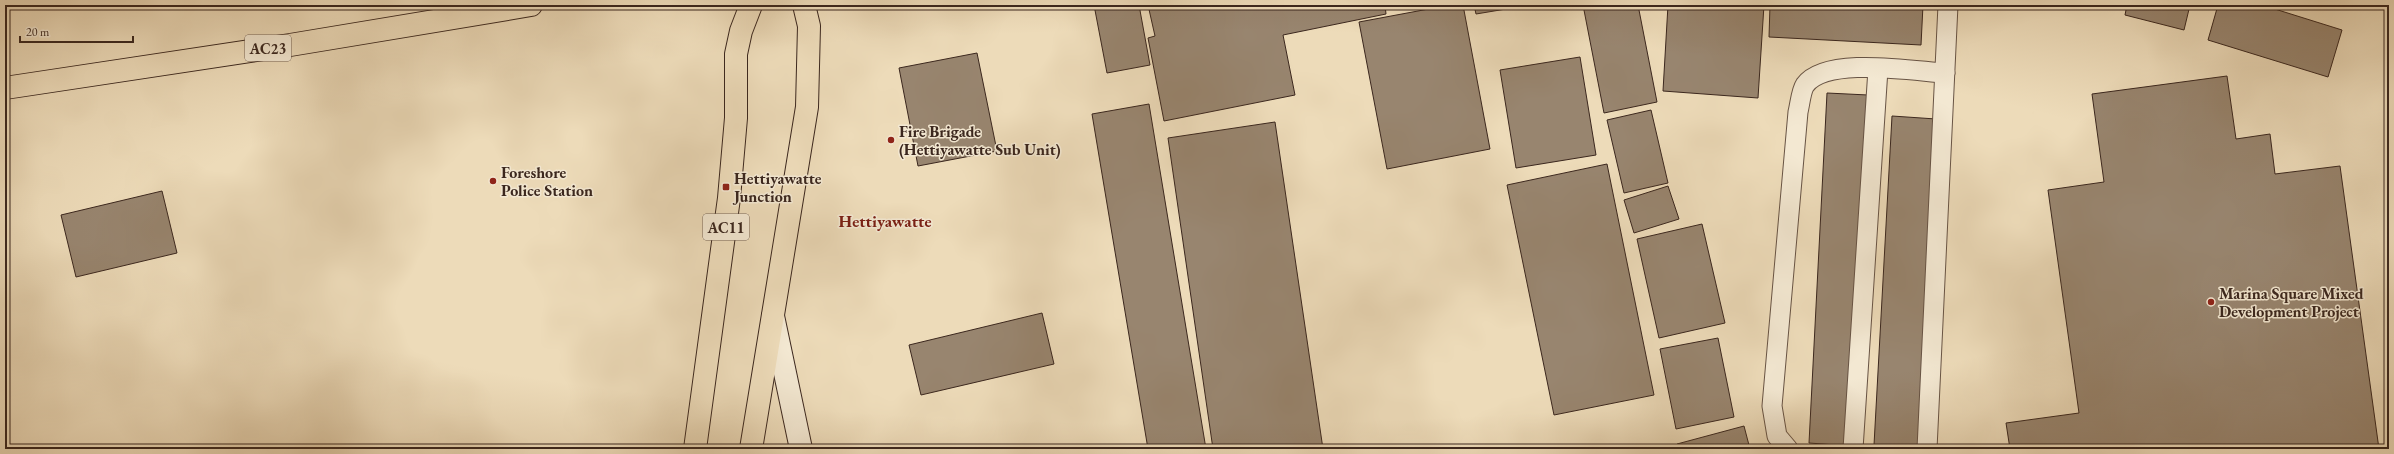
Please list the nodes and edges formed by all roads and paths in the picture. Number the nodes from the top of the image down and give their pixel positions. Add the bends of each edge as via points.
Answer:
1 (531, 5) edge
2 (751, 5) edge
3 (804, 5) edge
4 (1948, 5) edge
5 (1878, 69) junction
6 (1945, 73) junction
7 (5, 88) edge
8 (772, 313) junction
9 (695, 449) edge
10 (751, 449) edge
11 (801, 449) edge
12 (1788, 449) edge
13 (1853, 449) edge
14 (1927, 449) edge

1 - 7 main road, AC23
2 - 9 main road, AC11 via 736,54 736,118 729,198
3 - 8 main road via 809,26 807,107
4 - 6 lane
5 - 6 lane
5 - 12 lane via 1845,67 1821,72 1805,85 1798,112 1772,406 1777,436
5 - 13 lane
6 - 14 lane
8 - 10 main road
8 - 11 street

